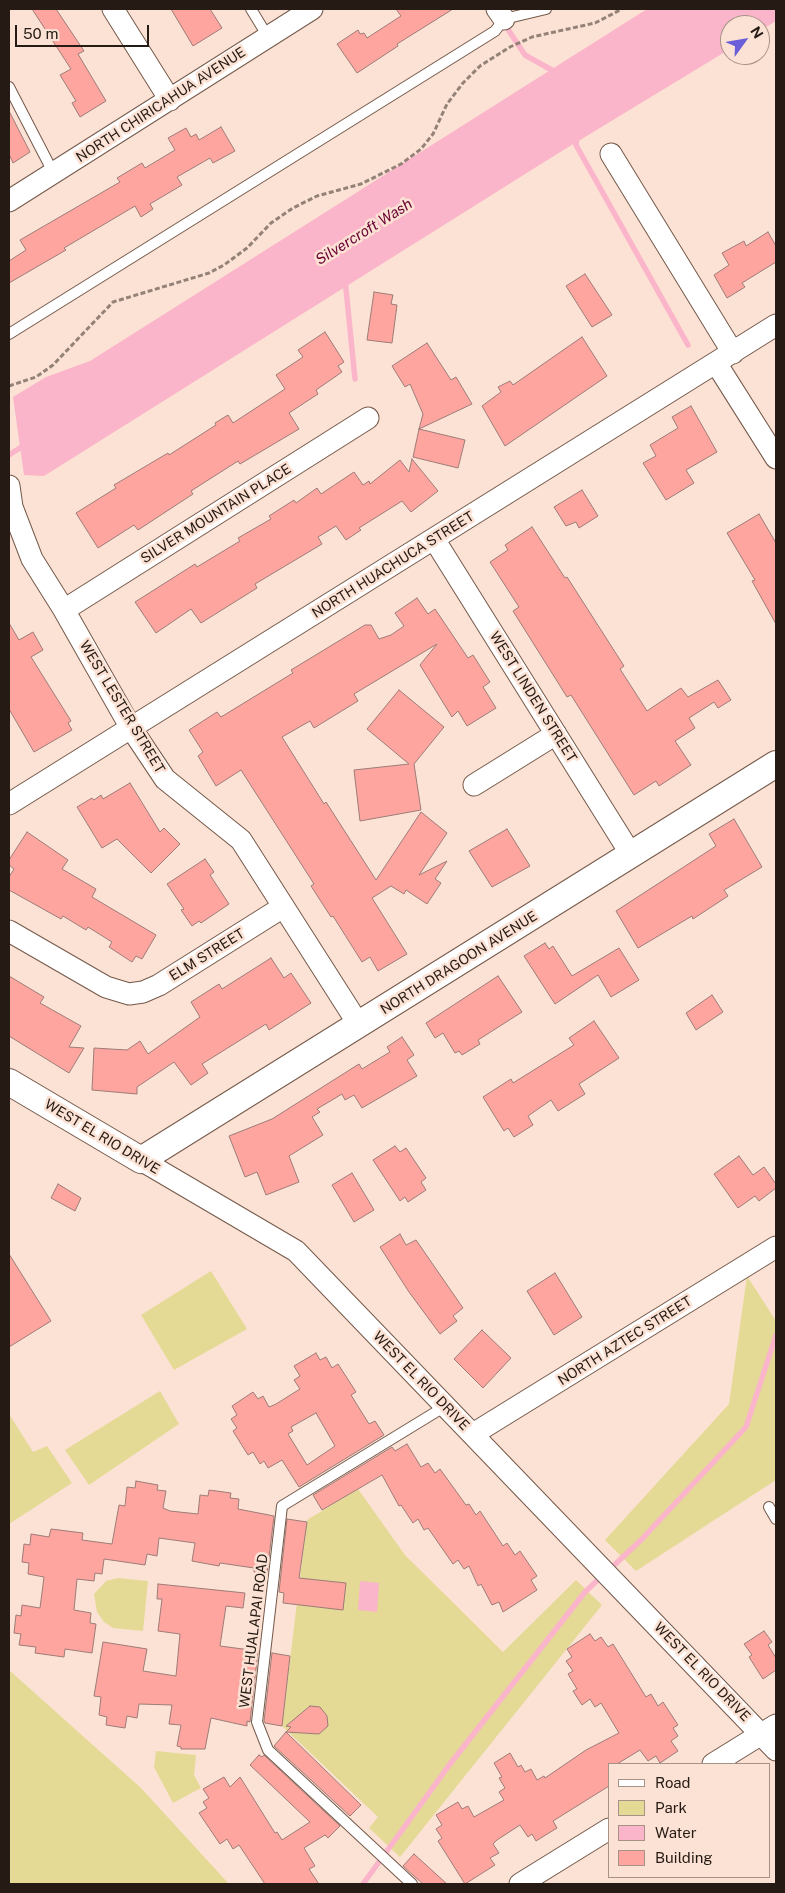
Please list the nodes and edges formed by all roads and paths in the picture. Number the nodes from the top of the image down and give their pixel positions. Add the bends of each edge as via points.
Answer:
1 (113, 9) edge
2 (250, 9) edge
3 (312, 9) edge
4 (546, 9) edge
5 (622, 9) edge
6 (500, 14) edge
7 (268, 37) junction
8 (9, 87) edge
9 (170, 100) junction
10 (611, 154) dead end
11 (54, 174) junction
12 (9, 200) edge
13 (776, 325) edge
14 (9, 334) edge
15 (725, 358) junction
16 (9, 386) edge
17 (368, 418) dead end
18 (776, 458) edge
19 (9, 486) edge
20 (434, 538) junction
21 (64, 610) junction
22 (131, 728) junction
23 (556, 734) junction
24 (776, 764) edge
25 (474, 785) dead end
26 (9, 804) edge
27 (632, 856) junction
28 (282, 907) junction
29 (9, 931) edge
30 (359, 1025) junction
31 (9, 1082) edge
32 (141, 1160) junction
33 (776, 1247) edge
34 (444, 1408) junction
35 (473, 1434) junction
36 (769, 1507) dead end
37 (776, 1519) edge
38 (769, 1730) edge
39 (776, 1750) edge
40 (715, 1763) edge
41 (608, 1830) edge
42 (412, 1884) edge
43 (520, 1884) edge

1 - 9 street
2 - 7 lane
3 - 7 street, NORTH CHIRICAHUA AVENUE
4 - 6 lane
5 - 16 path via 595,23 532,37 510,47 480,66 463,83 446,104 433,134 421,149 401,164 361,184 317,196 293,208 271,222 247,248 208,273 113,302 53,365 36,377
6 - 14 lane via 495,31
7 - 9 street, NORTH CHIRICAHUA AVENUE
8 - 11 lane
9 - 11 street, NORTH CHIRICAHUA AVENUE
10 - 15 street
11 - 12 street, NORTH CHIRICAHUA AVENUE
13 - 15 street, NORTH HUACHUCA STREET
15 - 18 street
15 - 20 street, NORTH HUACHUCA STREET
17 - 21 street, SILVER MOUNTAIN PLACE
19 - 21 street, WEST LESTER STREET via 12,506 32,559
20 - 22 street, NORTH HUACHUCA STREET
20 - 23 street, WEST LINDEN STREET
21 - 22 street, WEST LESTER STREET
22 - 26 street, NORTH HUACHUCA STREET
22 - 28 street, WEST LESTER STREET via 165,778 241,840
23 - 25 street
23 - 27 street, WEST LINDEN STREET
24 - 27 street, NORTH DRAGOON AVENUE
27 - 30 street, NORTH DRAGOON AVENUE
28 - 29 street, ELM STREET via 159,986 129,994 106,987
28 - 30 street, WEST LESTER STREET
30 - 32 street, NORTH DRAGOON AVENUE
31 - 32 street, WEST EL RIO DRIVE
32 - 34 street, WEST EL RIO DRIVE via 296,1252
33 - 35 street, NORTH AZTEC STREET
34 - 35 street, WEST EL RIO DRIVE
34 - 42 lane, WEST HUALAPAI ROAD via 282,1506 257,1722 268,1750
35 - 38 street, WEST EL RIO DRIVE
36 - 37 lane
38 - 39 street, WEST EL RIO DRIVE
38 - 40 street
41 - 43 street

